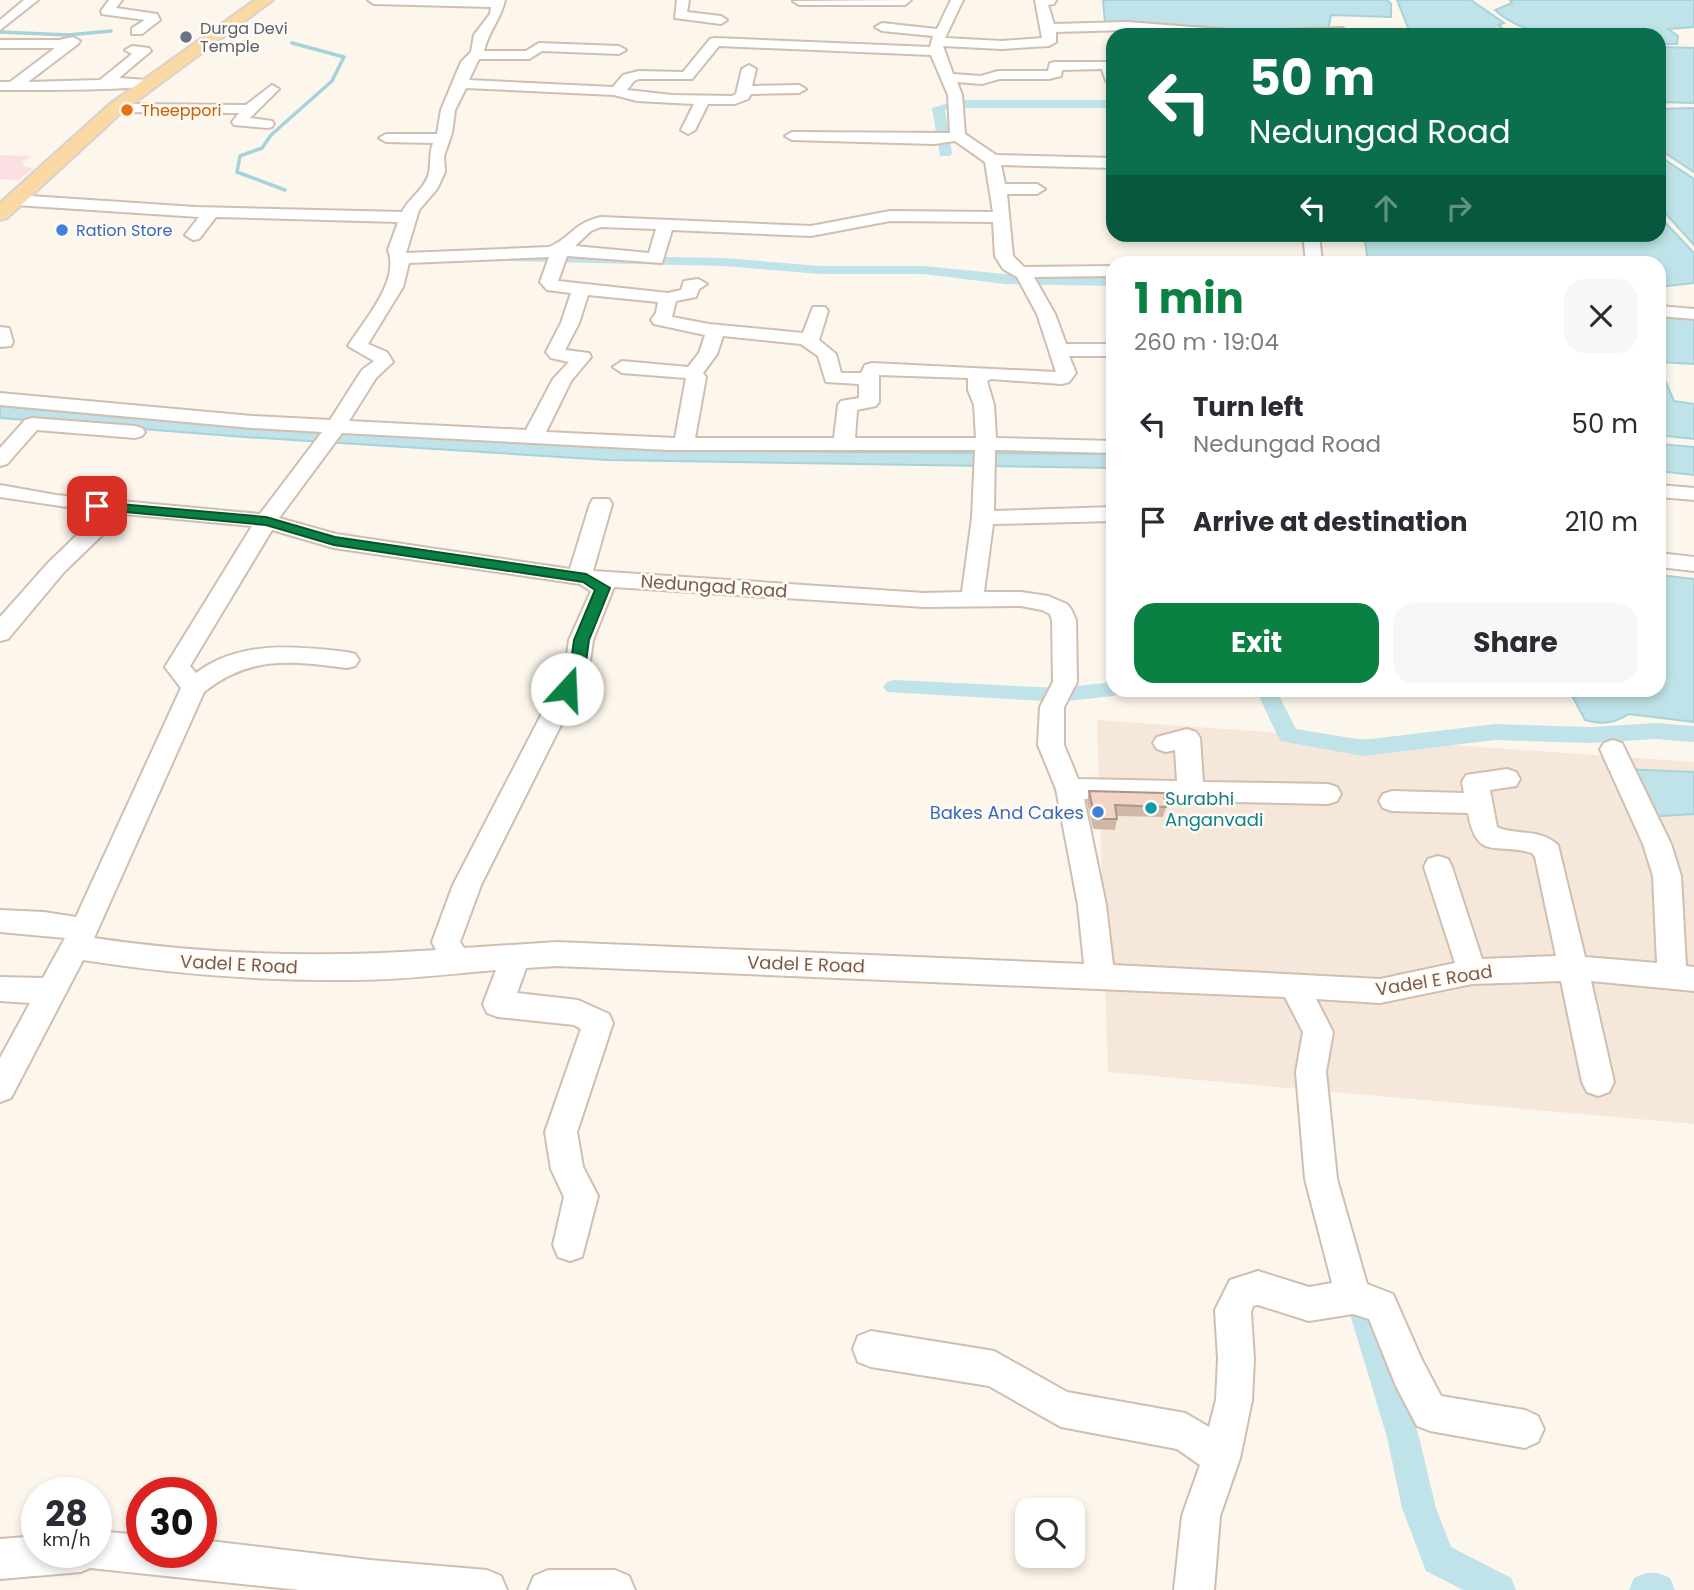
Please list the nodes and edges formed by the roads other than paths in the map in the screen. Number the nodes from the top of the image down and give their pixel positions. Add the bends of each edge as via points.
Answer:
1 (32, 0) edge
2 (116, 0) edge
3 (265, 0) edge
4 (374, 0) edge
5 (683, 0) edge
6 (957, 0) edge
7 (499, 1) edge
8 (905, 1) edge
9 (1050, 1) edge
10 (798, 4) edge
11 (721, 20) dead end
12 (0, 26) edge
13 (882, 27) dead end
14 (1049, 28) junction
15 (1145, 28) edge
16 (136, 31) dead end
17 (938, 42) junction
18 (0, 44) edge
19 (132, 50) dead end
20 (619, 50) dead end
21 (475, 55) junction
22 (1106, 65) edge
23 (749, 69) dead end
24 (950, 80) junction
25 (106, 82) junction
26 (148, 84) junction
27 (461, 84) junction
28 (8, 86) edge
29 (272, 89) dead end
30 (799, 89) dead end
31 (745, 90) junction
32 (616, 91) junction
33 (704, 99) junction
34 (116, 108) junction
35 (250, 109) junction
36 (267, 124) dead end
37 (688, 130) dead end
38 (958, 135) junction
39 (792, 136) dead end
40 (386, 138) dead end
41 (442, 139) junction
42 (992, 160) junction
43 (1106, 163) edge
44 (998, 189) junction
45 (1037, 189) dead end
46 (15, 200) junction
47 (211, 213) junction
48 (0, 214) edge
49 (407, 217) junction
50 (1000, 217) junction
51 (664, 226) junction
52 (193, 235) dead end
53 (557, 255) junction
54 (398, 258) junction
55 (1106, 271) edge
56 (1024, 276) junction
57 (698, 284) dead end
58 (581, 290) junction
59 (668, 298) junction
60 (818, 311) dead end
61 (1666, 312) edge
62 (1694, 314) edge
63 (709, 329) junction
64 (809, 342) junction
65 (1058, 350) junction
66 (1106, 350) edge
67 (622, 367) dead end
68 (693, 373) junction
69 (987, 373) junction
70 (868, 379) junction
71 (0, 399) edge
72 (335, 426) junction
73 (135, 432) dead end
74 (534, 435) junction
75 (684, 444) junction
76 (845, 444) junction
77 (986, 444) junction
78 (1106, 447) edge
79 (0, 460) edge
80 (0, 491) edge
81 (1666, 492) edge
82 (1694, 494) edge
83 (601, 504) dead end
84 (118, 508) junction
85 (1106, 514) edge
86 (983, 518) junction
87 (266, 521) junction
88 (1666, 561) edge
89 (1694, 564) edge
90 (586, 578) junction
91 (972, 599) junction
92 (0, 633) edge
93 (347, 660) dead end
94 (194, 687) junction
95 (1166, 743) dead end
96 (1613, 749) dead end
97 (1507, 779) dead end
98 (1069, 789) junction
99 (1191, 791) junction
100 (1328, 794) dead end
101 (1392, 801) dead end
102 (1479, 803) junction
103 (1438, 867) dead end
104 (0, 921) edge
105 (80, 938) junction
106 (516, 957) junction
107 (456, 961) junction
108 (1572, 968) junction
109 (1472, 972) junction
110 (1100, 976) junction
111 (1683, 977) edge
112 (1294, 985) junction
113 (0, 989) edge
114 (51, 991) junction
115 (1598, 1082) dead end
116 (0, 1088) edge
117 (570, 1245) dead end
118 (1353, 1297) junction
119 (871, 1349) dead end
120 (1525, 1429) dead end
121 (1221, 1458) junction
122 (112, 1552) edge
123 (21, 1557) edge
124 (0, 1559) edge
125 (487, 1590) edge
126 (548, 1590) edge
127 (615, 1590) edge
128 (1194, 1590) edge

1 - 12 street
2 - 16 street via 107,11 154,20
3 - 26 main road
4 - 7 street
5 - 11 street via 680,15
6 - 17 street
7 - 21 street
8 - 10 street
9 - 14 street via 1041,1
13 - 17 street
14 - 15 street
14 - 17 street via 1049,42
17 - 24 street via 944,73
17 - 32 street via 715,41 687,76 639,75 628,78
18 - 28 street via 73,41
19 - 25 street via 144,51
20 - 21 street via 539,47 529,55
21 - 27 street
22 - 24 street via 1055,66 1056,73 1049,75
23 - 31 street
24 - 38 street
25 - 26 street
25 - 28 street
26 - 34 main road
27 - 32 street
27 - 41 street via 448,110
29 - 35 street
30 - 31 street
31 - 33 street via 735,100
32 - 33 street via 628,96
33 - 37 street
34 - 35 street
34 - 46 main road
35 - 36 street via 239,122
38 - 39 street via 934,139
38 - 42 street
40 - 41 street
41 - 49 street via 429,190
42 - 43 street
42 - 44 street
44 - 45 street
44 - 50 street
46 - 47 street
46 - 48 main road
47 - 49 street
47 - 52 street
49 - 54 street via 396,250
50 - 51 street via 890,216 811,231
50 - 56 street via 1004,256
51 - 53 street via 589,223
51 - 53 street via 656,258
53 - 54 street
53 - 58 street via 549,282
54 - 72 street via 401,262 394,287 357,346 384,362 369,374
55 - 56 street
56 - 65 street via 1046,314
57 - 59 street via 691,285 691,293 685,296
58 - 59 street
58 - 74 street via 555,352 582,357 563,379
59 - 63 street via 660,320
60 - 64 street
61 - 62 street
63 - 64 street
63 - 68 street via 715,334 708,354
64 - 70 street via 827,354 833,378
65 - 66 street
65 - 69 street via 1066,373 1062,378
67 - 68 street
68 - 75 street
69 - 70 street via 872,369
69 - 77 street via 977,379
70 - 76 street via 869,402 848,405
71 - 72 street
72 - 74 street
72 - 87 street
73 - 79 street via 32,424
74 - 75 street
75 - 76 street
76 - 77 street
77 - 78 street
77 - 86 street
80 - 84 street, Nedungad Road
81 - 82 street
83 - 90 street via 581,570
84 - 87 street, Nedungad Road
84 - 92 street via 51,573
85 - 86 street
86 - 91 street
87 - 90 street, Nedungad Road via 334,541
87 - 94 street via 177,667
88 - 89 street
90 - 91 street, Nedungad Road via 924,600
90 - 107 street via 603,588 581,640 577,669 467,885 446,943
91 - 98 street, Nedungad Road via 1021,599 1059,609 1064,621 1065,682 1052,707 1051,745
93 - 94 street via 258,654 211,671
94 - 105 street
95 - 99 street via 1187,738
96 - 111 street via 1667,876
97 - 102 street via 1475,782
98 - 99 street
98 - 110 street, Nedungad Road via 1092,905
99 - 100 street
101 - 102 street
102 - 108 street via 1489,836 1535,842 1548,852
103 - 109 street
104 - 105 street, Vadel E Road via 44,923
105 - 107 street, Vadel E Road via 166,961 259,967 356,968
105 - 114 street
106 - 107 street, Vadel E Road
106 - 110 street, Vadel E Road via 557,954
106 - 117 street via 498,1004 578,1013 598,1023 561,1132 567,1169 581,1196
108 - 109 street, Vadel E Road
108 - 111 street, Vadel E Road
108 - 115 street
109 - 112 street, Vadel E Road via 1380,991
110 - 112 street, Vadel E Road
112 - 118 street via 1318,1032 1311,1072 1321,1179
113 - 114 street
114 - 116 street
118 - 120 street via 1381,1306 1430,1413
118 - 121 street via 1309,1304 1258,1288 1242,1292 1233,1310 1234,1400
119 - 121 street via 994,1369 1061,1409 1185,1432
121 - 128 street via 1201,1516
122 - 125 street
123 - 124 street
126 - 127 street

